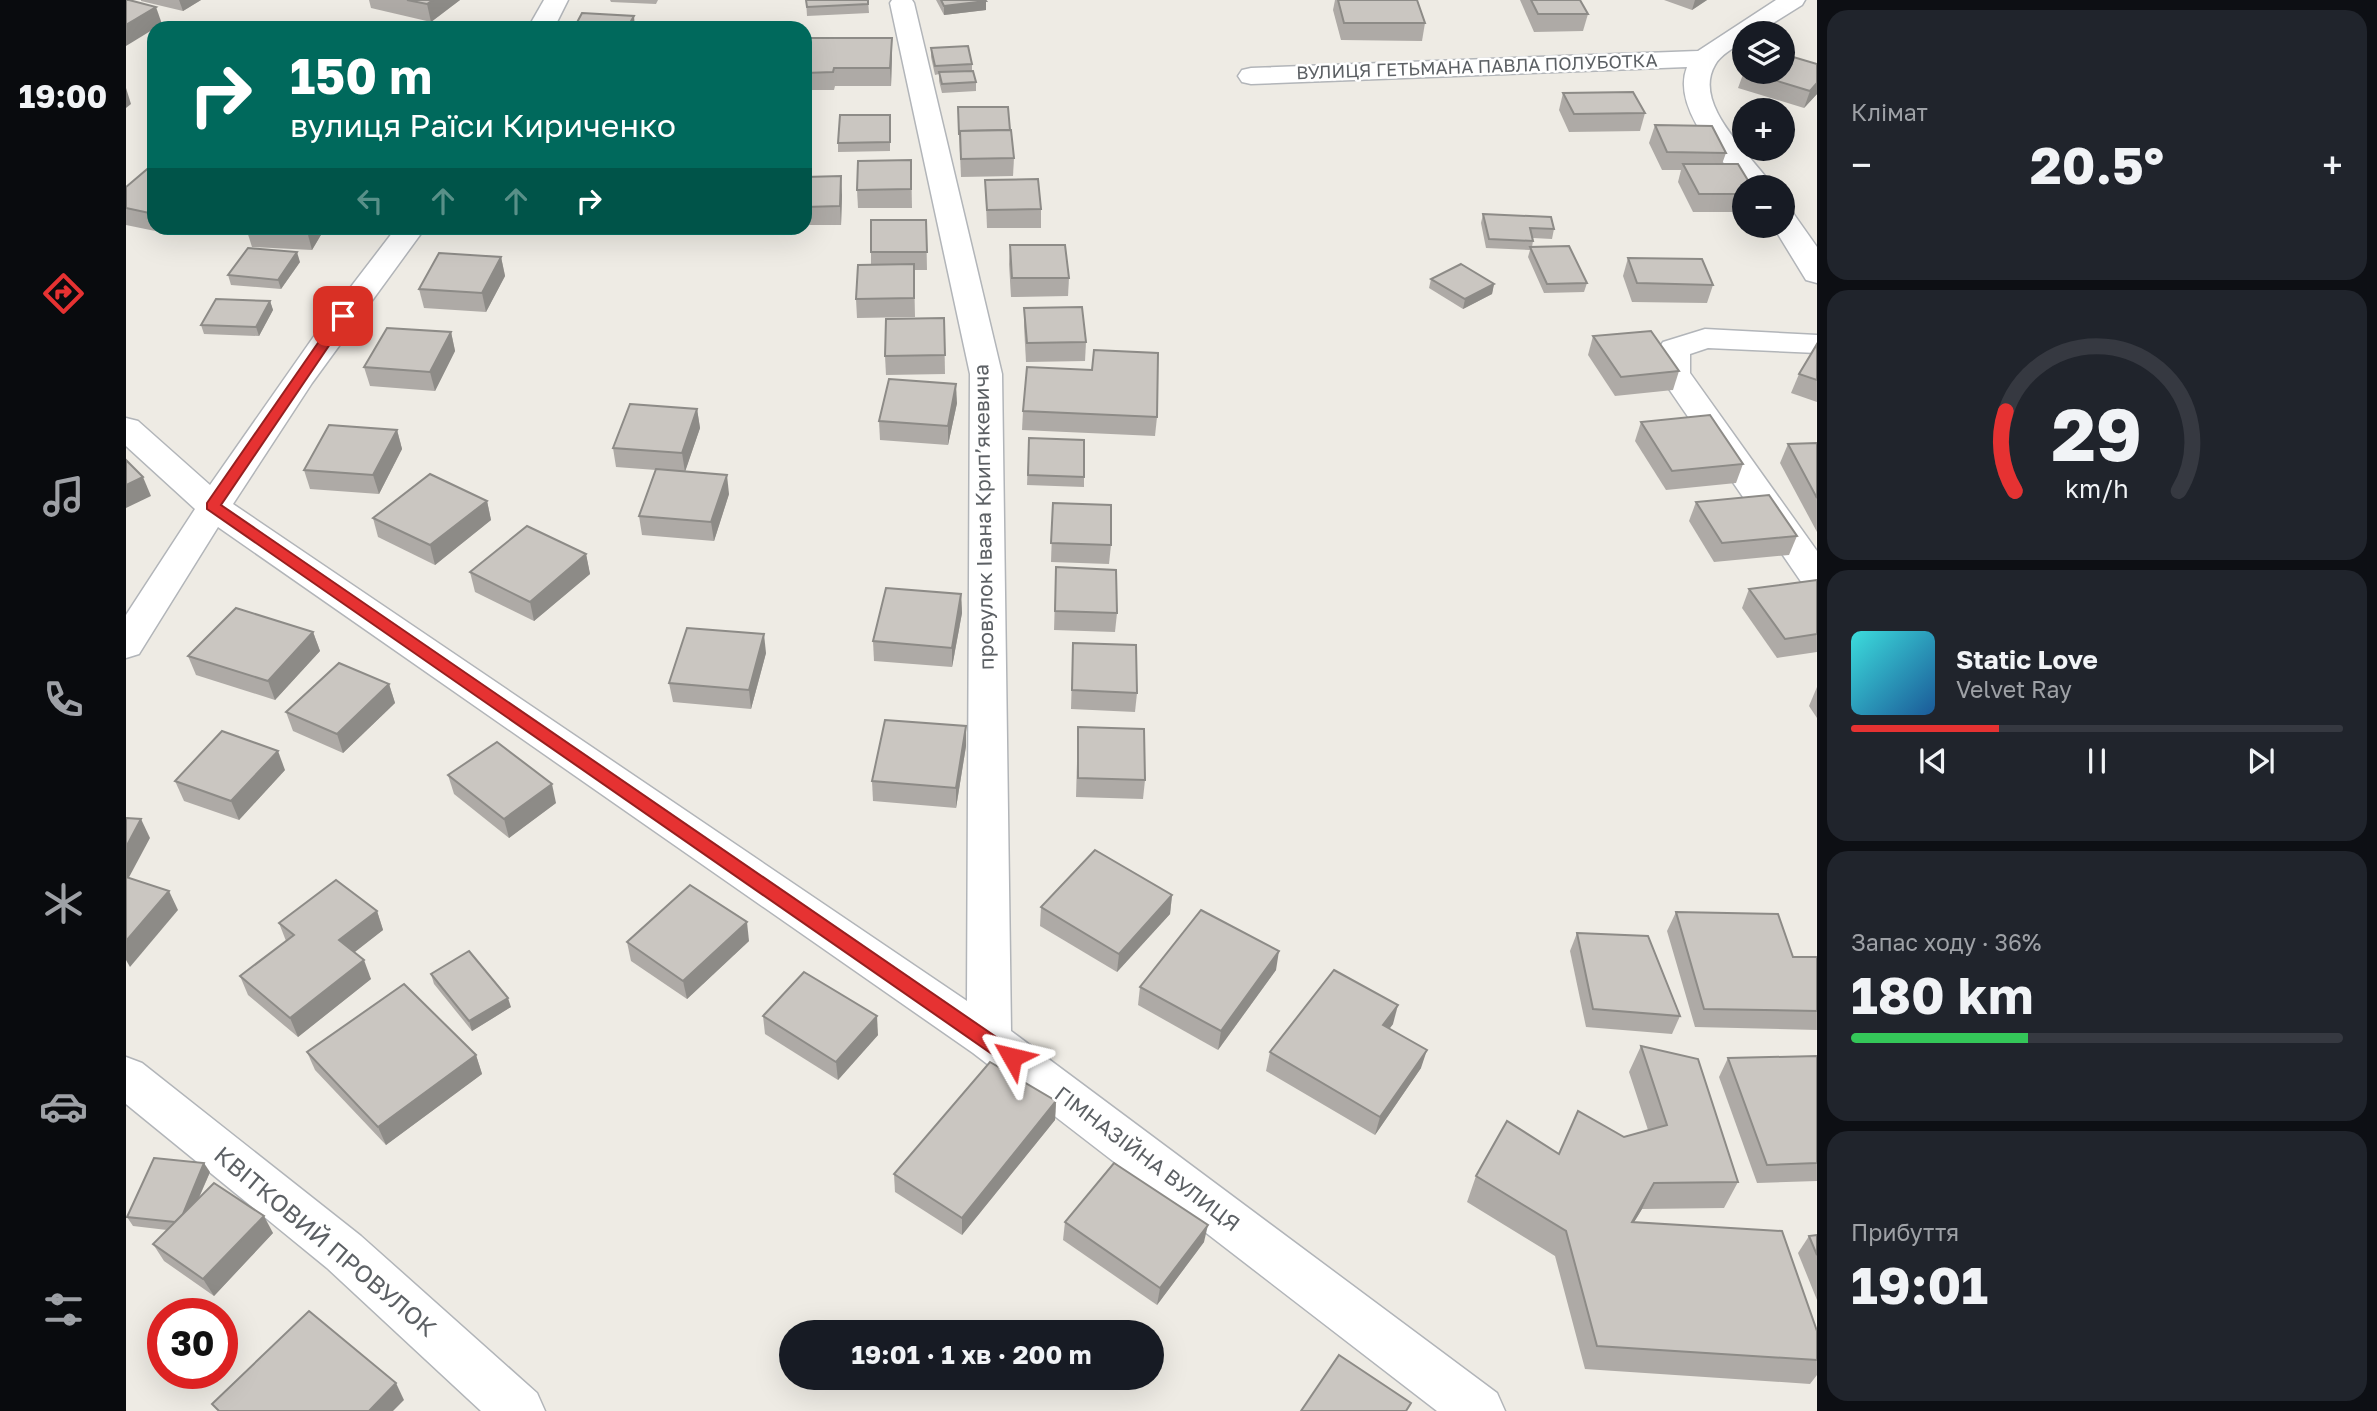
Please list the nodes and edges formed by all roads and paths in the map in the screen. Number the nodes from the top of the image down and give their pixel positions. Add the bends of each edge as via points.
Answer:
1 (556, 0) edge
2 (1793, 0) edge
3 (902, 3) dead end
4 (545, 21) edge
5 (1703, 59) junction
6 (1251, 76) dead end
7 (1749, 175) edge
8 (1795, 234) edge
9 (405, 235) edge
10 (1817, 274) edge
11 (1817, 344) edge
12 (126, 428) edge
13 (212, 506) junction
14 (1817, 577) edge
15 (126, 645) edge
16 (989, 1040) junction
17 (126, 1077) edge
18 (519, 1411) edge
19 (1479, 1411) edge

1 - 4 street
2 - 5 street
3 - 16 street, провулок Івана Крипʼякевича via 986,374
5 - 6 street, ВУЛИЦЯ ГЕТЬМАНА ПАВЛА ПОЛУБОТКА
5 - 7 street via 1696,79 1705,119
8 - 10 street
9 - 13 street via 358,295
11 - 14 street via 1705,338 1674,348 1674,373
12 - 13 street, ГІМНАЗІЙНА ВУЛИЦЯ
13 - 15 street
13 - 16 street, ГІМНАЗІЙНА ВУЛИЦЯ
16 - 19 street, ГІМНАЗІЙНА ВУЛИЦЯ
17 - 18 street, КВІТКОВИЙ ПРОВУЛОК via 344,1251

